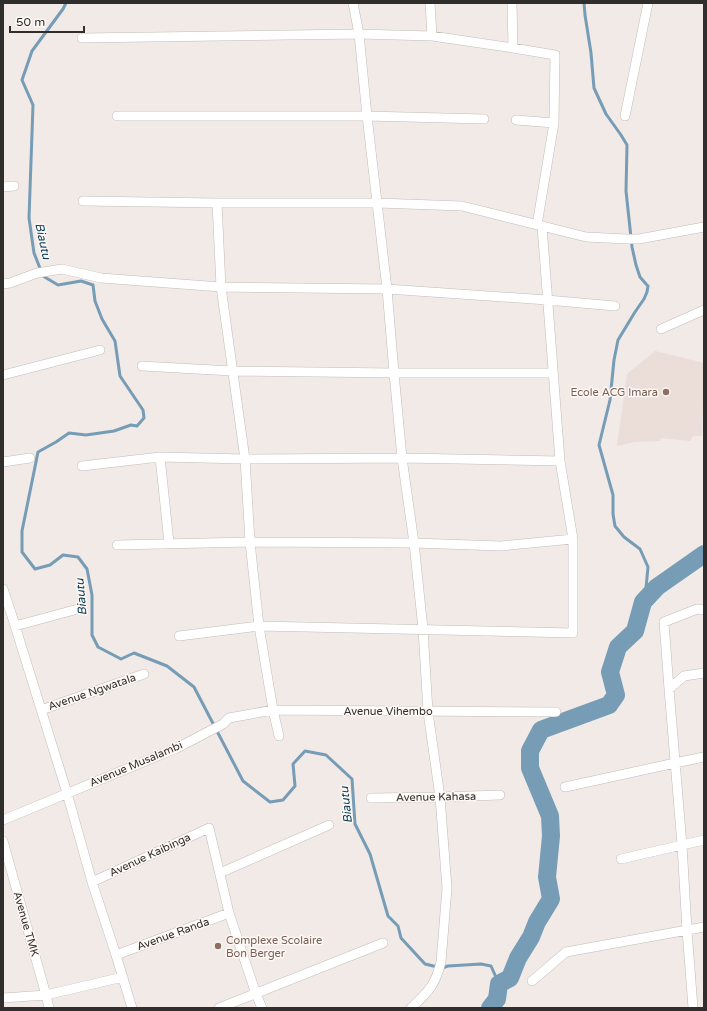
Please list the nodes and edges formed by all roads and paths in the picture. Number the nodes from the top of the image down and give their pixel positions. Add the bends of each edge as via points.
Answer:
1 (353, 3) edge
2 (430, 3) edge
3 (512, 3) edge
4 (648, 3) edge
5 (359, 34) junction
6 (432, 36) junction
7 (82, 38) dead end
8 (513, 48) junction
9 (117, 116) dead end
10 (367, 116) junction
11 (625, 116) dead end
12 (484, 119) dead end
13 (516, 120) dead end
14 (554, 122) junction
15 (14, 186) dead end
16 (3, 187) edge
17 (83, 201) dead end
18 (218, 203) junction
19 (378, 203) junction
20 (539, 225) junction
21 (704, 227) edge
22 (3, 284) edge
23 (221, 287) junction
24 (387, 289) junction
25 (547, 300) junction
26 (615, 306) dead end
27 (704, 310) edge
28 (661, 329) dead end
29 (100, 350) dead end
30 (142, 366) dead end
31 (232, 371) junction
32 (394, 373) junction
33 (553, 373) junction
34 (3, 375) edge
35 (160, 457) junction
36 (30, 458) dead end
37 (402, 458) junction
38 (245, 459) junction
39 (560, 461) junction
40 (3, 462) edge
41 (82, 466) dead end
42 (573, 539) junction
43 (250, 542) junction
44 (169, 543) junction
45 (414, 543) junction
46 (117, 545) dead end
47 (3, 589) edge
48 (78, 609) dead end
49 (704, 610) edge
50 (7, 617) edge
51 (15, 626) junction
52 (259, 626) junction
53 (423, 629) junction
54 (179, 636) dead end
55 (704, 673) edge
56 (144, 674) dead end
57 (669, 689) junction
58 (41, 710) junction
59 (273, 710) junction
60 (428, 712) junction
61 (556, 712) dead end
62 (223, 724) joint
63 (279, 736) dead end
64 (704, 757) edge
65 (675, 762) junction
66 (565, 787) dead end
67 (67, 793) junction
68 (500, 795) dead end
69 (440, 797) junction
70 (371, 798) dead end
71 (3, 820) edge
72 (329, 825) dead end
73 (704, 840) edge
74 (3, 841) edge
75 (682, 845) junction
76 (621, 859) dead end
77 (220, 873) junction
78 (92, 882) junction
79 (229, 913) junction
80 (704, 927) edge
81 (687, 930) junction
82 (383, 943) dead end
83 (116, 955) junction
84 (123, 977) junction
85 (532, 981) dead end
86 (256, 994) junction
87 (46, 995) junction
88 (3, 998) edge
89 (49, 1008) edge
90 (132, 1008) edge
91 (219, 1008) edge
92 (262, 1008) edge
93 (410, 1008) edge
94 (693, 1008) edge

1 - 5 street
2 - 6 street
3 - 8 street
4 - 11 street
5 - 6 street
5 - 7 street
5 - 10 street
6 - 8 street
8 - 14 street via 555,55
9 - 10 street
10 - 12 street
10 - 19 street
13 - 14 street
14 - 20 street
15 - 16 street
17 - 18 street
18 - 19 street
18 - 23 street
19 - 20 street via 462,206
19 - 24 street
20 - 21 street via 586,237 627,239
20 - 25 street
22 - 23 street via 48,270 62,269 101,278
23 - 24 street
23 - 31 street
24 - 25 street
24 - 32 street
25 - 26 street
25 - 33 street
27 - 28 street
29 - 34 street
30 - 31 street
31 - 32 street
31 - 38 street
32 - 33 street
32 - 37 street
33 - 39 street
35 - 38 street
35 - 41 street
35 - 44 street
36 - 40 street
37 - 38 street
37 - 39 street
37 - 45 street
38 - 43 street
39 - 42 street
42 - 45 street via 501,546
42 - 53 street via 573,633
43 - 44 street
43 - 45 street
43 - 52 street
44 - 46 street
45 - 53 street
47 - 50 street
48 - 51 street
49 - 57 street via 697,609 664,622
50 - 51 street
51 - 58 street
52 - 53 street
52 - 54 street
52 - 59 street
53 - 60 street
55 - 57 street via 684,676
56 - 58 street, Avenue Ngwatala
57 - 65 street
58 - 67 street
59 - 60 street, Avenue Vihembo
59 - 62 street, Avenue Vihembo via 229,718
59 - 63 street
60 - 61 street, Avenue Vihembo
60 - 69 street
62 - 67 street, Avenue Musalambi via 177,748
64 - 65 street
65 - 66 street
65 - 75 street
67 - 71 street, Avenue Musalambi
67 - 78 street
68 - 69 street, Avenue Kahasa
69 - 70 street, Avenue Kahasa
69 - 93 street via 447,888 441,962 433,986
72 - 77 street
73 - 75 street
74 - 87 street, Avenue TMK
75 - 76 street
75 - 81 street
77 - 78 street, Avenue Kaibinga via 209,828
77 - 79 street
78 - 83 street
79 - 83 street, Avenue Randa
79 - 86 street
80 - 81 street
81 - 85 street via 566,952
81 - 94 street
82 - 86 street
83 - 84 street
84 - 87 street
84 - 90 street
86 - 91 street
86 - 92 street
87 - 88 street
87 - 89 street, Avenue TMK

